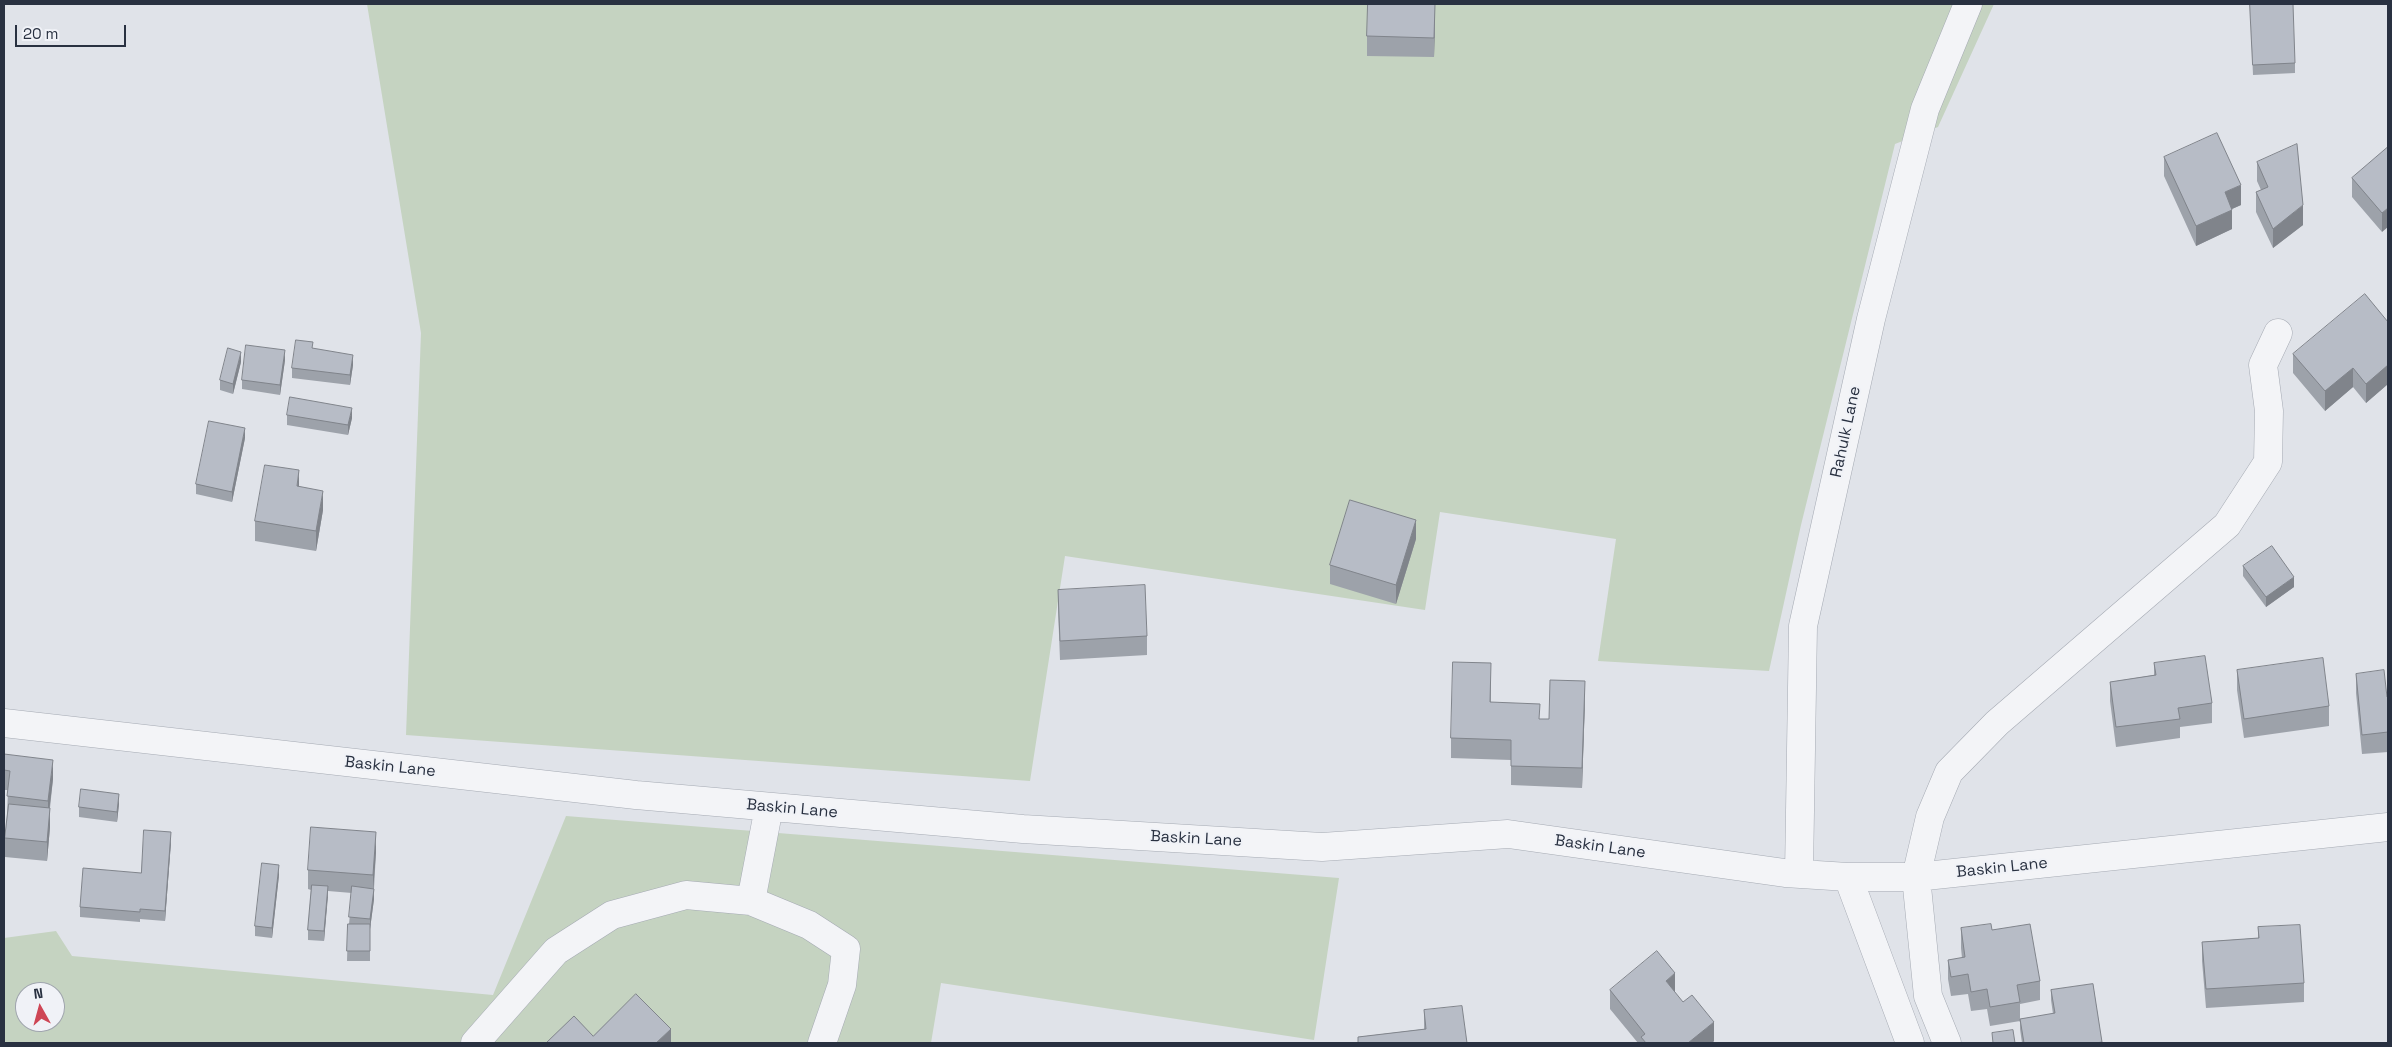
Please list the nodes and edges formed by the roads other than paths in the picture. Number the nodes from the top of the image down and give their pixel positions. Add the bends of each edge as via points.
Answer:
1 (1968, 4) edge
2 (2278, 332) dead end
3 (4, 723) edge
4 (769, 807) junction
5 (2388, 826) edge
6 (1799, 873) junction
7 (1848, 877) junction
8 (1916, 877) junction
9 (751, 901) junction
10 (476, 1043) edge
11 (822, 1043) edge
12 (1910, 1043) edge
13 (1947, 1043) edge

1 - 6 street, Rahulk Lane via 1925,109 1871,319 1803,626
2 - 8 street via 2263,365 2269,411 2268,462 2227,525 1997,723 1949,772 1930,818
3 - 4 street, Baskin Lane via 636,795
4 - 6 street, Baskin Lane via 1023,830 1322,847 1508,834
4 - 9 street
5 - 8 street, Baskin Lane
6 - 7 street, Baskin Lane
7 - 8 street, Baskin Lane
7 - 12 street
8 - 13 street via 1928,996
9 - 10 street via 686,895 612,915 556,951
9 - 11 street via 809,925 846,949 842,985

